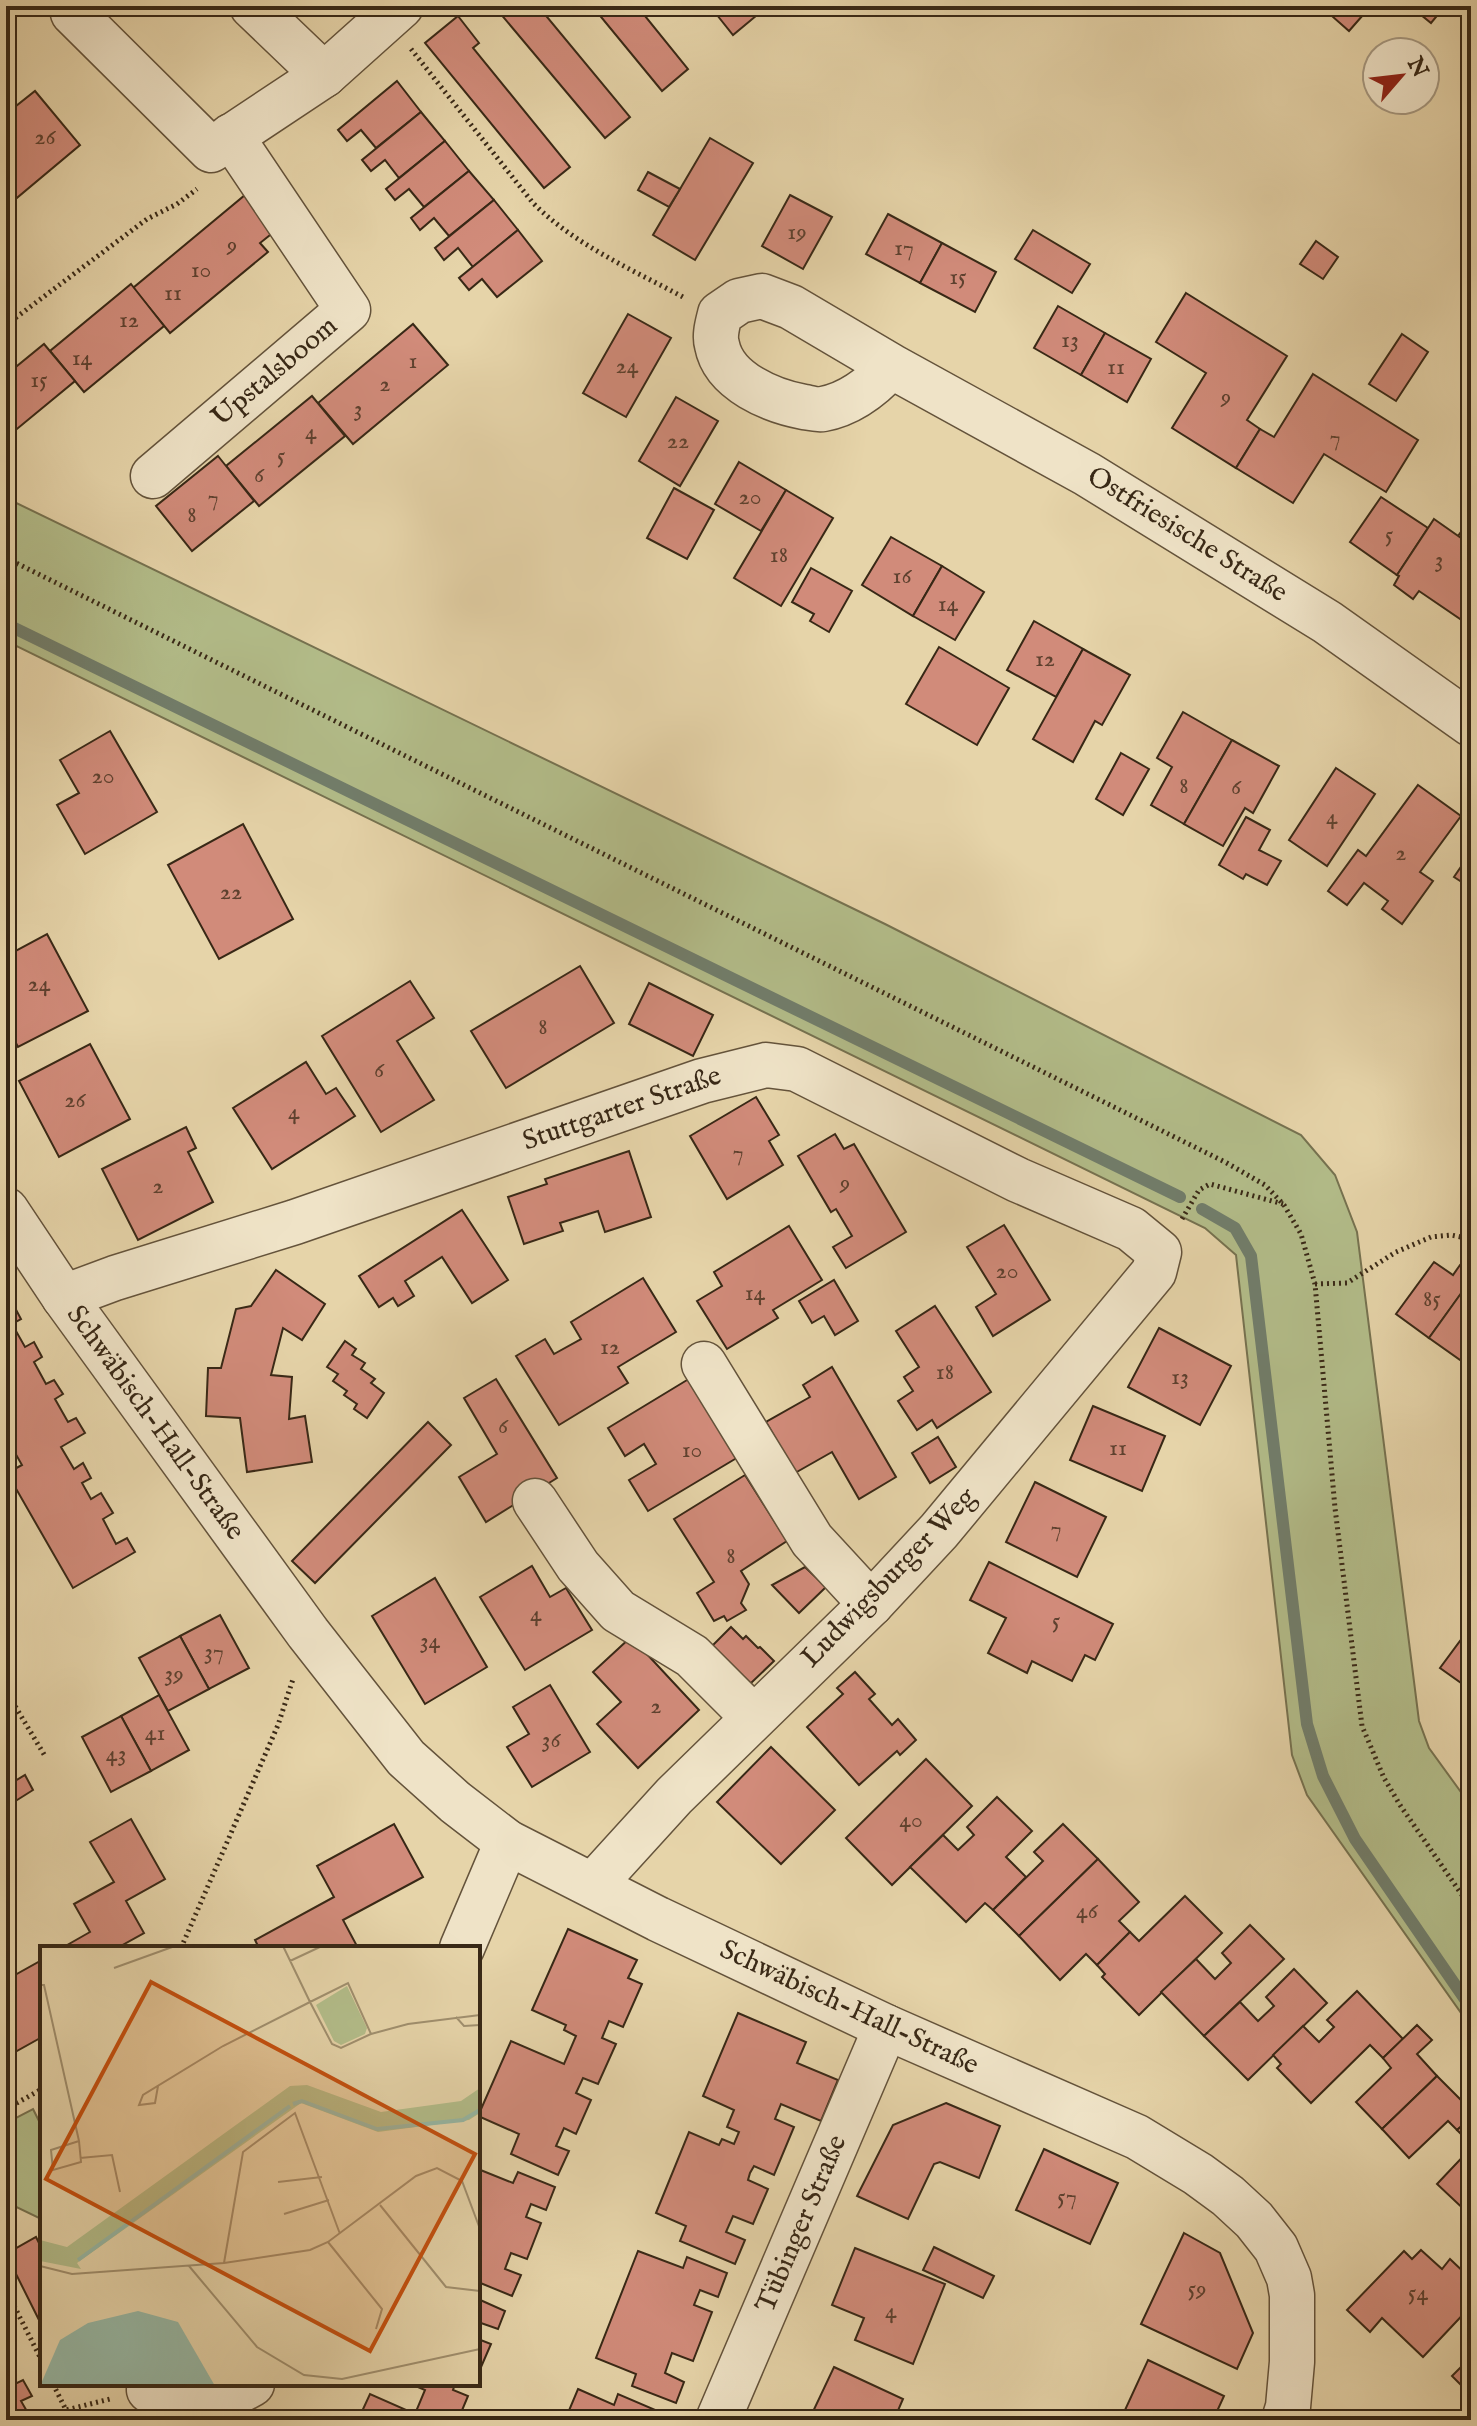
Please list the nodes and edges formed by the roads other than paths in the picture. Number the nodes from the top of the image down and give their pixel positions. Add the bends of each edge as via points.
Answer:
1 (81, 6) edge
2 (252, 6) edge
3 (393, 12) edge
4 (324, 75) junction
5 (221, 143) junction
6 (891, 366) junction
7 (153, 476) dead end
8 (1471, 724) edge
9 (6, 1210) edge
10 (1171, 1235) joint
11 (64, 1297) junction
12 (704, 1364) dead end
13 (535, 1501) dead end
14 (871, 1604) junction
15 (753, 1717) junction
16 (507, 1842) junction
17 (593, 1885) junction
18 (463, 1946) edge
19 (886, 2027) junction
20 (248, 2386) edge
21 (133, 2394) road end
22 (1293, 2416) edge
23 (718, 2420) edge

1 - 5 street, Upstalsboom via 73,13
2 - 4 street
3 - 4 street
4 - 5 street
5 - 7 street, Upstalsboom via 348,310
6 - 6 street, Ostfriesische Straße via 791,307 762,296 739,301 720,314 716,345 729,370 783,403 821,410 849,400
6 - 8 street, Ostfriesische Straße via 1167,523 1327,622
9 - 11 street, Schwäbisch-Hall-Straße
10 - 11 street, Stuttgarter Straße via 1131,1229 1018,1180 797,1069 766,1065 702,1081
10 - 14 street, Ludwigsburger Weg via 1154,1272 939,1531
11 - 16 street, Schwäbisch-Hall-Straße via 308,1633 406,1758
12 - 14 street via 812,1540
13 - 15 street via 578,1566 618,1611 692,1656
14 - 15 street, Ludwigsburger Weg
15 - 17 street, Ludwigsburger Weg
16 - 17 street, Schwäbisch-Hall-Straße
16 - 18 street
17 - 19 street, Schwäbisch-Hall-Straße
19 - 22 street, Schwäbisch-Hall-Straße via 1137,2137 1198,2174 1254,2220 1276,2248 1289,2278
19 - 23 street, Tübinger Straße
20 - 21 street via 217,2403

